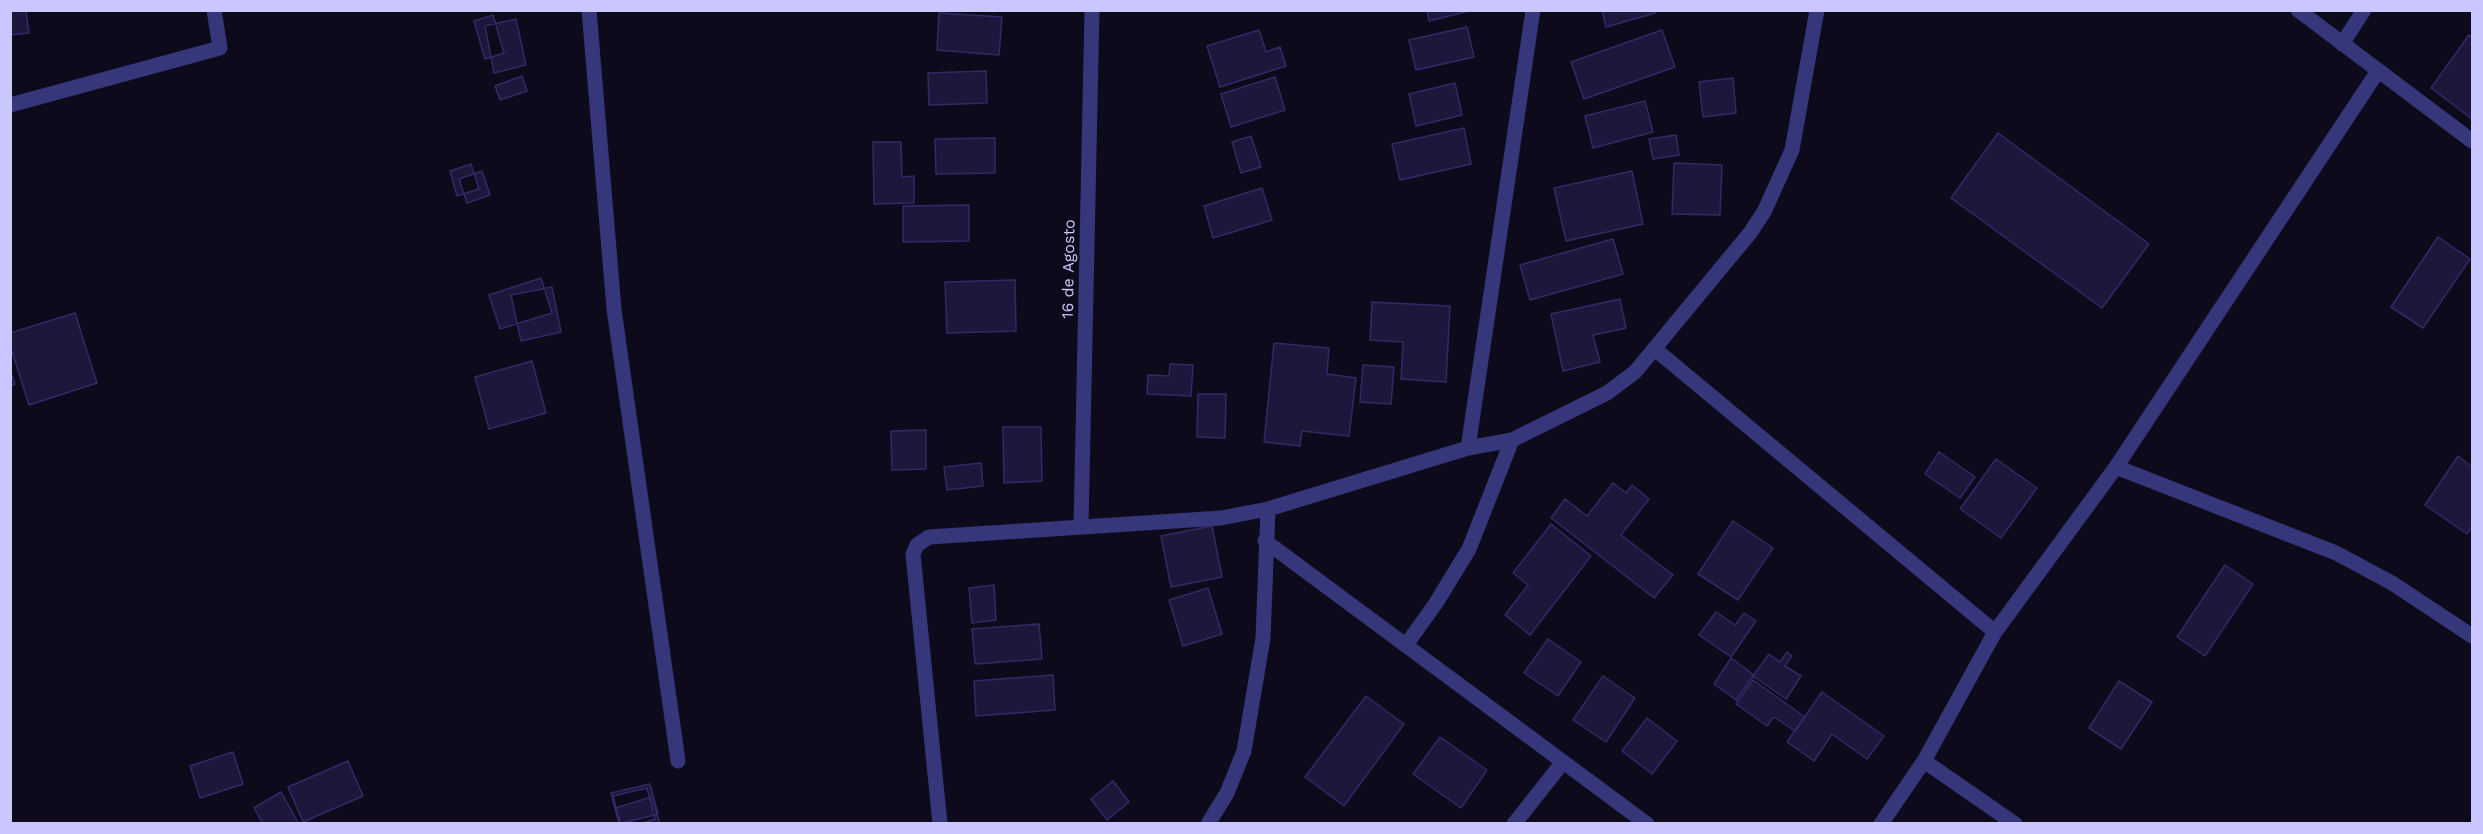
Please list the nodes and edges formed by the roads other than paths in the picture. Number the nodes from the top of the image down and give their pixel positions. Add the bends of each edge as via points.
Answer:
1 (214, 10) edge
2 (589, 10) edge
3 (1092, 10) edge
4 (1533, 10) edge
5 (1817, 10) edge
6 (2298, 10) edge
7 (2364, 10) edge
8 (2342, 44) junction
9 (2379, 71) junction
10 (10, 105) edge
11 (2472, 141) edge
12 (1656, 350) junction
13 (1512, 440) junction
14 (1468, 448) junction
15 (2116, 466) junction
16 (1268, 509) junction
17 (1082, 527) junction
18 (1265, 541) junction
19 (1995, 632) junction
20 (2472, 636) edge
21 (1406, 645) junction
22 (678, 761) dead end
23 (1924, 761) junction
24 (1563, 762) junction
25 (940, 824) edge
26 (1208, 824) edge
27 (1514, 824) edge
28 (1647, 824) edge
29 (1881, 824) edge
30 (2015, 824) edge

1 - 10 street via 220,48
2 - 22 street via 614,309
3 - 17 street, 16 de Agosto
4 - 14 street
5 - 12 street via 1792,150 1778,184 1750,233
6 - 8 street
7 - 8 street
8 - 9 street
9 - 11 street
9 - 15 street
12 - 13 street via 1607,393
12 - 19 street
13 - 14 street
13 - 21 street via 1469,549
14 - 16 street
15 - 19 street
15 - 20 street via 2336,553 2392,583
16 - 17 street via 1221,518
16 - 18 street
17 - 25 street via 929,537 917,545 913,555
18 - 21 street
18 - 26 street via 1263,638 1244,751 1227,793
19 - 23 street
21 - 24 street
23 - 29 street
23 - 30 street
24 - 27 street
24 - 28 street

